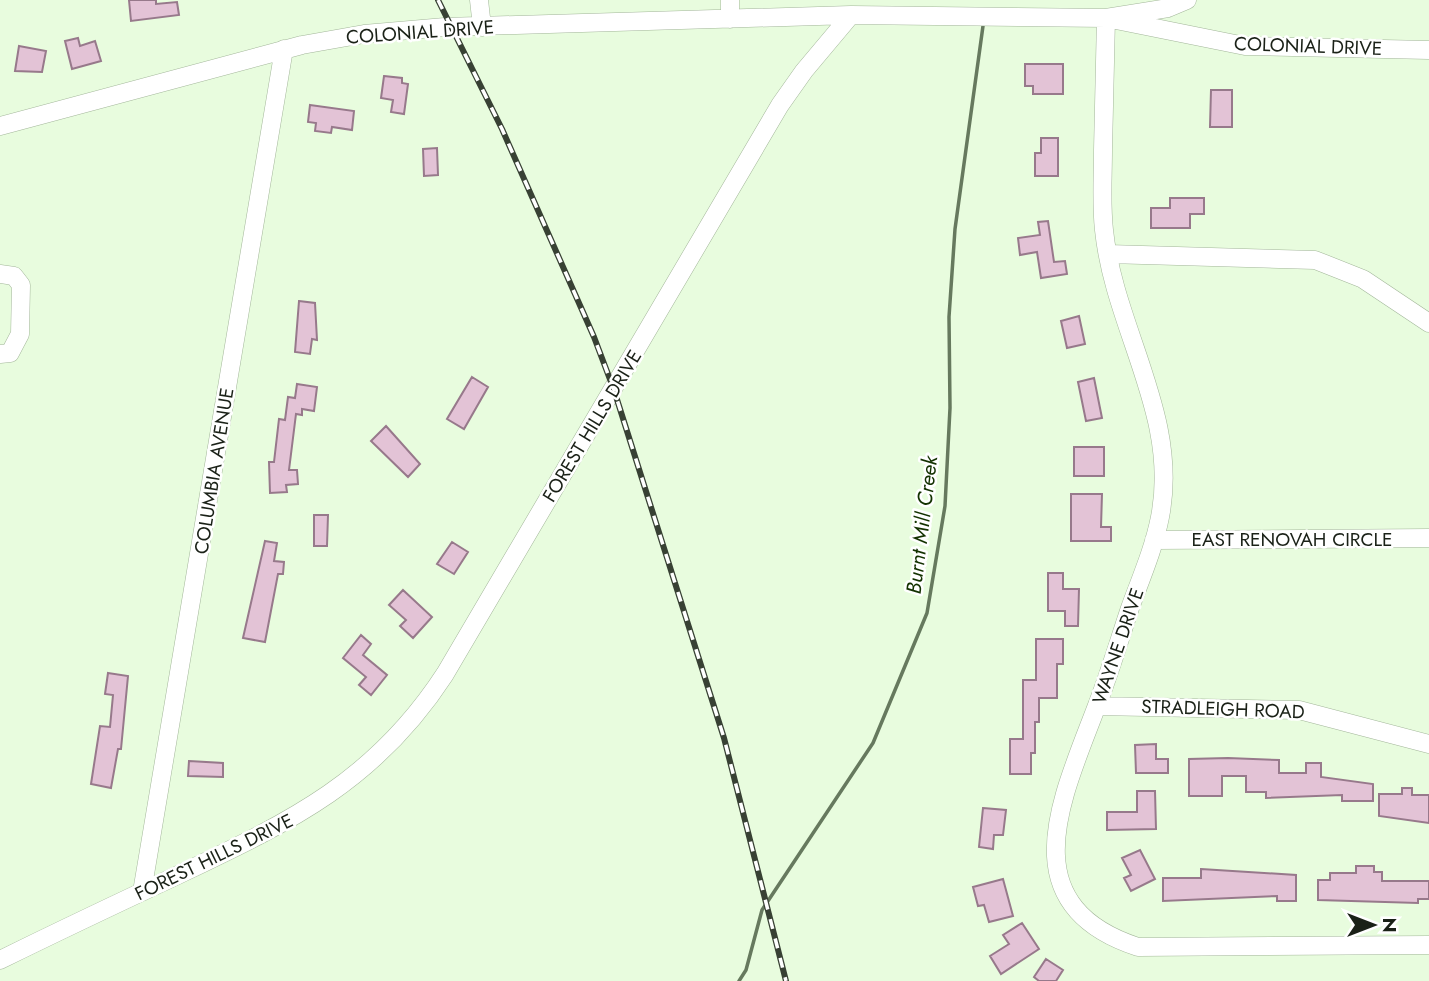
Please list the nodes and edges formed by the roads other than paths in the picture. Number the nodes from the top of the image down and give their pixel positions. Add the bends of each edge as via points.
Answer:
1 (479, 0) edge
2 (730, 0) edge
3 (1187, 0) edge
4 (897, 8) edge
5 (856, 10) edge
6 (1106, 18) junction
7 (730, 19) junction
8 (482, 27) junction
9 (284, 49) junction
10 (1429, 50) edge
11 (0, 126) edge
12 (1108, 254) junction
13 (0, 274) edge
14 (1429, 323) edge
15 (0, 354) edge
16 (1429, 538) edge
17 (1154, 540) junction
18 (1097, 705) junction
19 (1429, 744) edge
20 (142, 892) junction
21 (1429, 945) edge
22 (0, 960) edge

1 - 8 street
2 - 7 street
3 - 6 street via 1168,8
4 - 5 street
4 - 6 street
5 - 7 street, COLONIAL DRIVE
5 - 20 street, FOREST HILLS DRIVE via 780,105 445,674 416,714 365,768 303,813
6 - 10 street, COLONIAL DRIVE via 1245,46
6 - 12 street, WAYNE DRIVE via 1102,202
7 - 8 street, COLONIAL DRIVE
8 - 9 street, COLONIAL DRIVE via 364,34
9 - 11 street, COLONIAL DRIVE
9 - 20 street, COLUMBIA AVENUE
12 - 14 street via 1315,260 1363,279
12 - 17 street, WAYNE DRIVE via 1164,449 1165,488
13 - 15 street via 14,276 22,285 20,334 10,353
16 - 17 street, EAST RENOVAH CIRCLE
17 - 18 street, WAYNE DRIVE
18 - 19 street, STRADLEIGH ROAD via 1299,710
18 - 21 street, WAYNE DRIVE via 1062,799 1054,846 1057,870 1070,899 1101,931 1147,949
20 - 22 street, FOREST HILLS DRIVE

